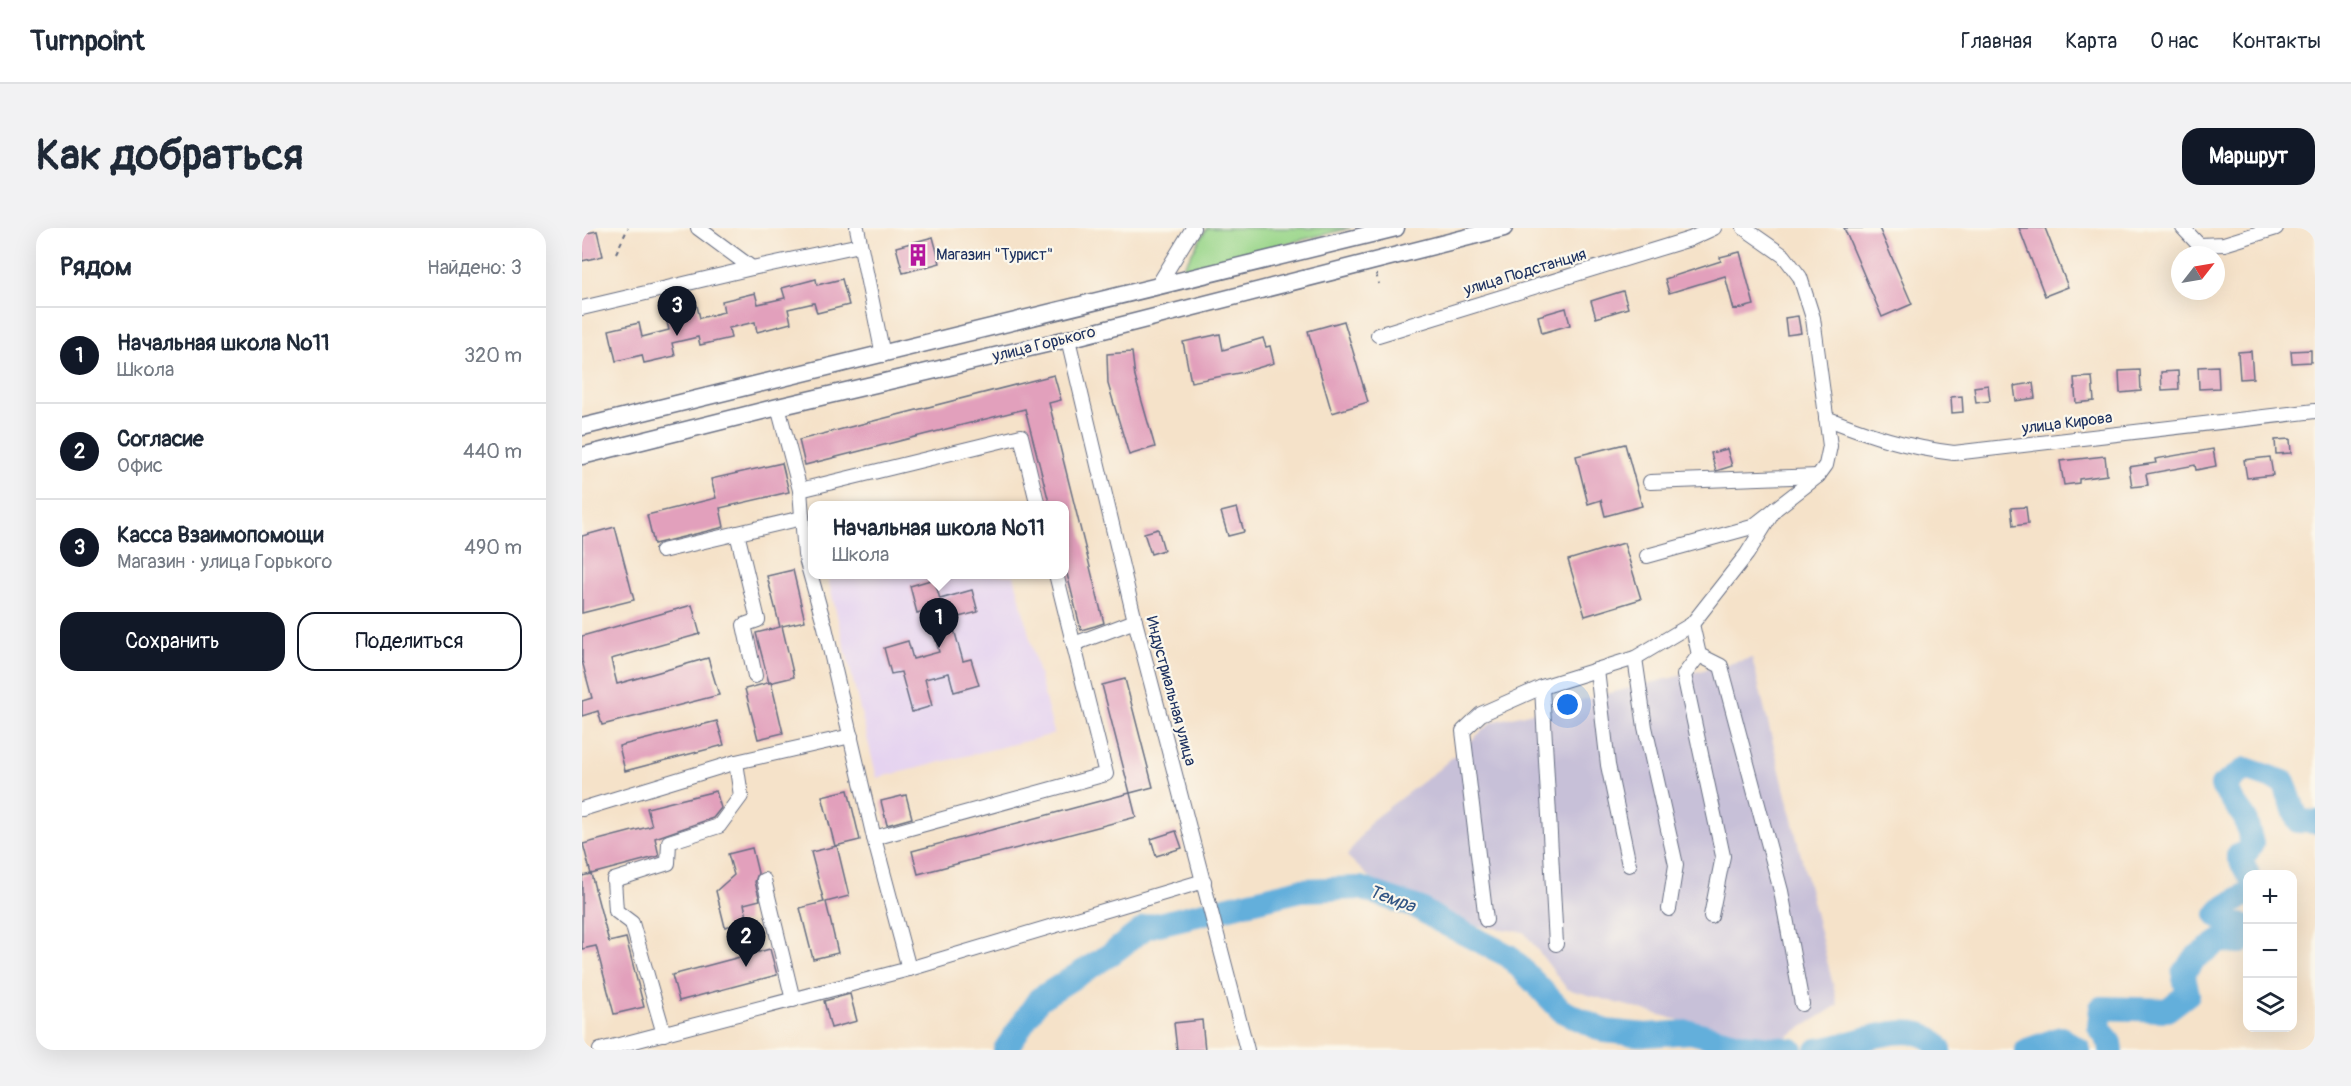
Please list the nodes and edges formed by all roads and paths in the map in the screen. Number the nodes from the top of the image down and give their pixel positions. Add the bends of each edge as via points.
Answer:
1 (628, 228) edge
2 (698, 228) edge
3 (857, 228) edge
4 (1193, 228) edge
5 (1396, 228) edge
6 (1504, 228) edge
7 (1714, 228) edge
8 (1744, 228) edge
9 (2183, 228) edge
10 (2276, 228) edge
11 (860, 245) junction
12 (616, 253) dead end
13 (752, 268) junction
14 (1157, 287) junction
15 (582, 308) edge
16 (1062, 310) junction
17 (1378, 335) dead end
18 (1068, 339) junction
19 (883, 355) junction
20 (778, 407) junction
21 (2315, 411) edge
22 (1826, 418) junction
23 (582, 427) edge
24 (582, 456) edge
25 (1818, 476) junction
26 (1650, 482) dead end
27 (800, 490) junction
28 (1037, 501) edge
29 (1775, 509) junction
30 (802, 518) junction
31 (737, 533) junction
32 (662, 551) dead end
33 (1647, 556) dead end
34 (808, 567) edge
35 (811, 579) edge
36 (1057, 579) edge
37 (1135, 621) junction
38 (1692, 624) junction
39 (1074, 645) junction
40 (1699, 656) junction
41 (1635, 658) junction
42 (1598, 670) junction
43 (755, 676) dead end
44 (1542, 687) junction
45 (851, 736) junction
46 (736, 762) junction
47 (582, 809) edge
48 (874, 838) junction
49 (1629, 865) dead end
50 (764, 880) dead end
51 (1204, 881) junction
52 (1670, 909) dead end
53 (1711, 916) dead end
54 (1486, 920) dead end
55 (1556, 944) dead end
56 (909, 969) junction
57 (793, 1000) junction
58 (1802, 1004) dead end
59 (664, 1034) junction
60 (600, 1050) edge
61 (1247, 1050) edge

1 - 12 path
2 - 13 street
3 - 11 street
4 - 14 street
5 - 14 main road, улица Горького
6 - 18 main road, улица Горького
7 - 17 street, улица Подстанция
8 - 22 street via 1784,256 1800,277 1813,318
9 - 10 street via 2199,245 2224,244
11 - 13 street
11 - 19 street
13 - 15 street
14 - 16 main road, улица Горького
16 - 18 main road
16 - 19 main road, улица Горького
18 - 20 main road, улица Горького
18 - 37 street, Индустриальная улица
19 - 23 main road, улица Горького
20 - 24 main road, улица Горького
20 - 27 street
21 - 22 street, улица Кирова via 1954,453 1914,448
22 - 25 street via 1830,446 1826,465
25 - 26 street
25 - 29 street
27 - 28 street via 1021,436
27 - 30 street
29 - 33 street via 1752,527
29 - 38 street via 1747,554
30 - 31 street
30 - 34 street
31 - 32 street
31 - 43 street via 758,620 744,625
35 - 45 street
36 - 39 street
37 - 39 street
37 - 51 street, Индустриальная улица
38 - 40 street
38 - 41 street
39 - 48 street via 1106,774
40 - 53 street via 1684,675 1723,856
40 - 58 street via 1721,666 1781,891
41 - 42 street
41 - 52 street via 1645,727 1676,865
42 - 44 street
42 - 49 street via 1608,765
44 - 54 street via 1481,714 1463,731
44 - 55 street
45 - 46 street
45 - 48 street
46 - 47 street
46 - 59 street via 741,796 719,826 669,842 668,863 614,880 616,911 633,923
48 - 56 street
50 - 57 street
51 - 56 street
51 - 61 street, Индустриальная улица
56 - 57 street
57 - 59 street
59 - 60 street

